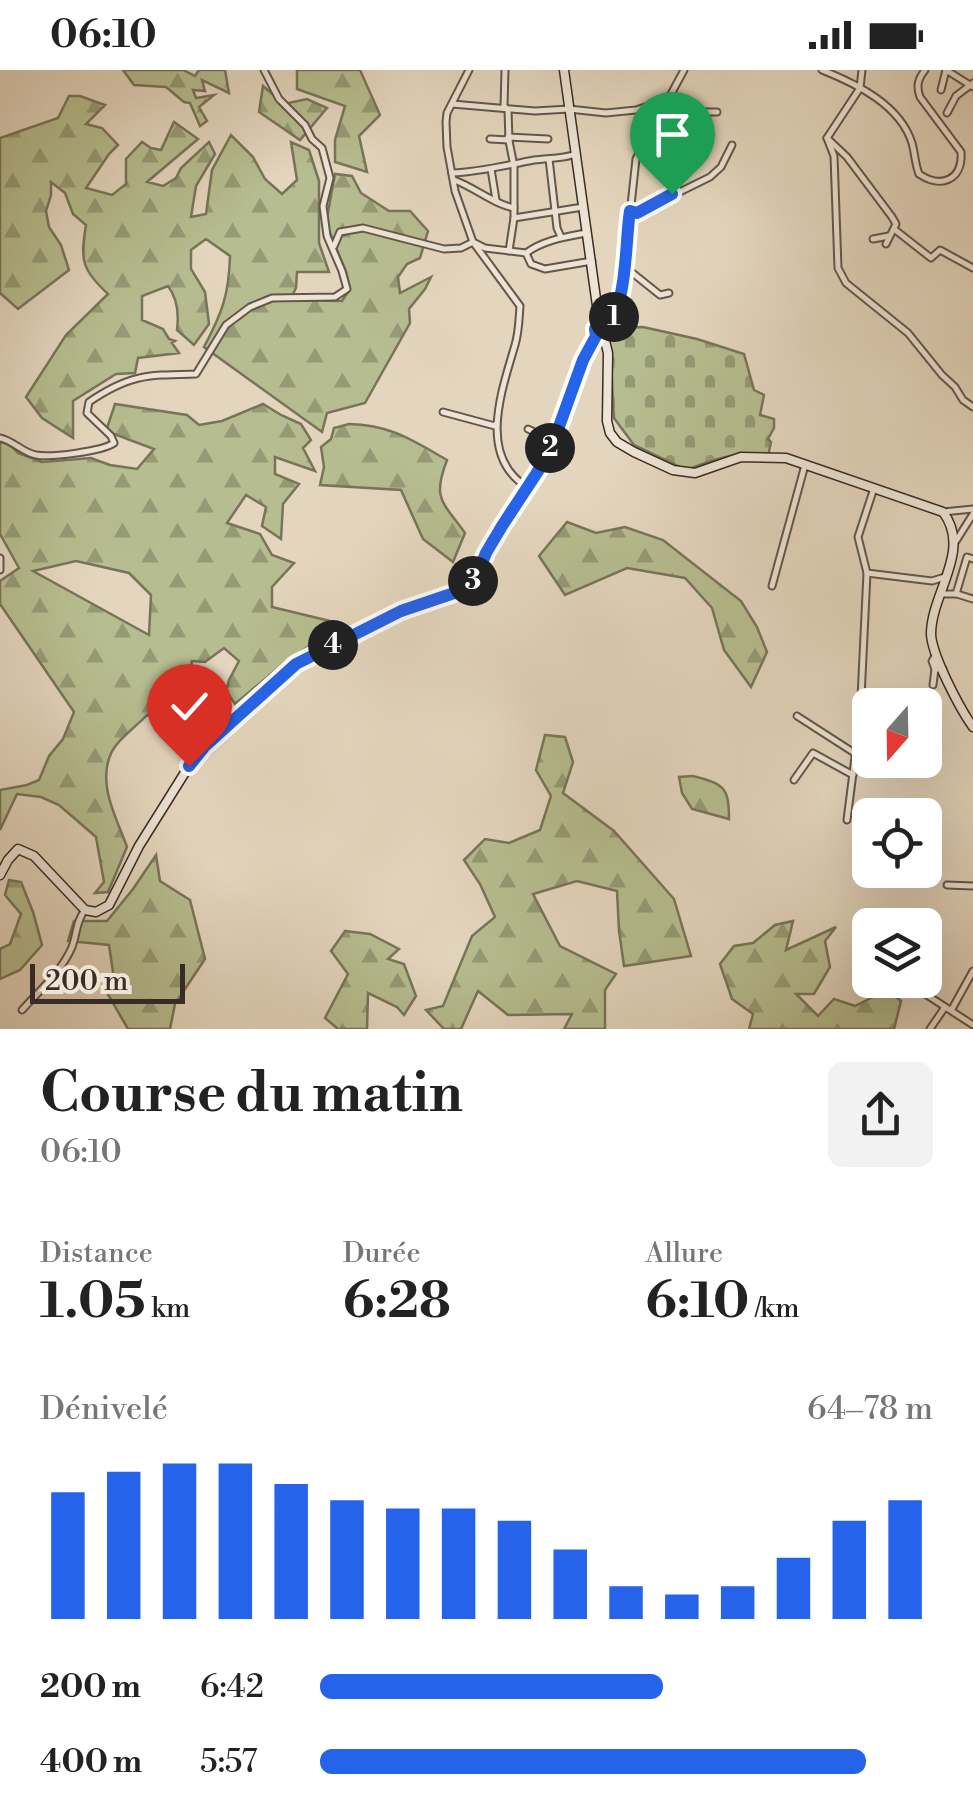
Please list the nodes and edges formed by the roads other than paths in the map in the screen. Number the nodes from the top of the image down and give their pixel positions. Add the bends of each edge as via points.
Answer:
1 (264, 70) edge
2 (469, 70) edge
3 (505, 70) edge
4 (564, 70) edge
5 (684, 70) edge
6 (822, 70) edge
7 (862, 70) edge
8 (925, 70) edge
9 (946, 70) edge
10 (972, 85) edge
11 (860, 88) junction
12 (940, 90) dead end
13 (452, 104) junction
14 (569, 109) junction
15 (508, 110) junction
16 (663, 112) junction
17 (716, 112) dead end
18 (947, 113) dead end
19 (508, 138) junction
20 (548, 138) dead end
21 (827, 138) junction
22 (490, 139) dead end
23 (732, 145) dead end
24 (576, 154) junction
25 (548, 160) junction
26 (514, 166) junction
27 (491, 168) junction
28 (453, 176) junction
29 (496, 200) junction
30 (583, 207) junction
31 (514, 208) junction
32 (555, 212) junction
33 (514, 218) junction
34 (628, 220) junction
35 (586, 232) junction
36 (892, 232) junction
37 (561, 238) junction
38 (873, 240) dead end
39 (472, 242) junction
40 (886, 244) dead end
41 (334, 248) junction
42 (509, 252) junction
43 (526, 252) junction
44 (592, 261) junction
45 (973, 268) edge
46 (624, 270) junction
47 (669, 293) dead end
48 (601, 333) junction
49 (973, 406) edge
50 (442, 412) dead end
51 (498, 417) junction
52 (528, 429) dead end
53 (0, 438) edge
54 (553, 442) junction
55 (805, 464) junction
56 (528, 487) junction
57 (874, 488) junction
58 (973, 511) edge
59 (942, 512) junction
60 (954, 544) junction
61 (0, 558) edge
62 (973, 560) edge
63 (0, 570) edge
64 (867, 572) junction
65 (946, 577) junction
66 (772, 586) dead end
67 (941, 594) junction
68 (956, 594) junction
69 (973, 599) edge
70 (939, 669) junction
71 (933, 685) dead end
72 (861, 688) edge
73 (797, 716) dead end
74 (973, 727) edge
75 (852, 751) edge
76 (852, 775) edge
77 (853, 778) edge
78 (794, 780) dead end
79 (847, 820) dead end
80 (0, 874) edge
81 (947, 884) dead end
82 (973, 886) edge
83 (84, 910) junction
84 (973, 971) edge
85 (932, 998) edge
86 (949, 1008) junction
87 (22, 1010) dead end
88 (973, 1025) edge
89 (930, 1029) edge

1 - 41 street via 279,99 322,148 330,178 327,236
2 - 13 street
3 - 15 street
4 - 14 main road
5 - 16 street
6 - 11 street
7 - 11 street
8 - 11 street via 920,97 960,152 962,163 946,180 919,174 905,127
9 - 10 street
9 - 12 street
10 - 18 street
11 - 21 street
13 - 15 street
13 - 28 street via 446,132
14 - 15 street
14 - 16 street
14 - 24 main road
15 - 19 street
16 - 17 street via 695,124
16 - 34 street via 636,159
19 - 20 street
19 - 22 street
19 - 26 street
21 - 36 street via 892,216
21 - 49 street via 834,156 841,276 908,333
23 - 34 street via 710,177 630,211
24 - 25 street
24 - 30 main road
25 - 26 street
25 - 32 street
26 - 27 street
26 - 31 street
27 - 28 street
27 - 29 street
28 - 29 street
28 - 39 street
29 - 31 street
30 - 32 street
30 - 35 main road
31 - 33 street
32 - 33 street
32 - 37 street
33 - 42 street
34 - 46 street
35 - 37 street
35 - 44 main road
36 - 38 street
36 - 40 street
36 - 45 street via 932,258 940,250
37 - 43 street
39 - 41 street via 444,249 364,228 340,232
39 - 42 street
39 - 51 street via 520,306
41 - 53 street via 346,289 335,297 272,298 250,307 226,325 196,374 128,379 89,402 87,413 111,436 110,448 34,455
42 - 43 street
43 - 44 street via 530,264 545,269
44 - 48 main road
46 - 47 street via 660,296
46 - 48 street via 616,310
48 - 54 main road via 583,360
48 - 55 main road via 610,433 624,447 684,472 741,457
50 - 51 street via 495,426
51 - 56 street via 504,464
52 - 54 street
54 - 56 main road
55 - 57 main road
55 - 66 street
56 - 83 main road via 466,589 401,611 312,655 205,746 109,905
57 - 59 main road
57 - 64 street via 858,537
58 - 59 street
58 - 60 street
59 - 60 main road
60 - 65 main road
61 - 63 street
62 - 68 street via 968,557
64 - 65 street via 932,582
64 - 72 street
65 - 67 main road
67 - 68 street
67 - 70 main road via 931,636
68 - 69 street
70 - 71 street
70 - 74 main road
73 - 75 street
76 - 78 street via 813,754
77 - 79 street
80 - 83 main road via 13,853 25,851
81 - 82 street
83 - 87 street via 61,966
84 - 86 street
85 - 86 street
86 - 88 street
86 - 89 street

